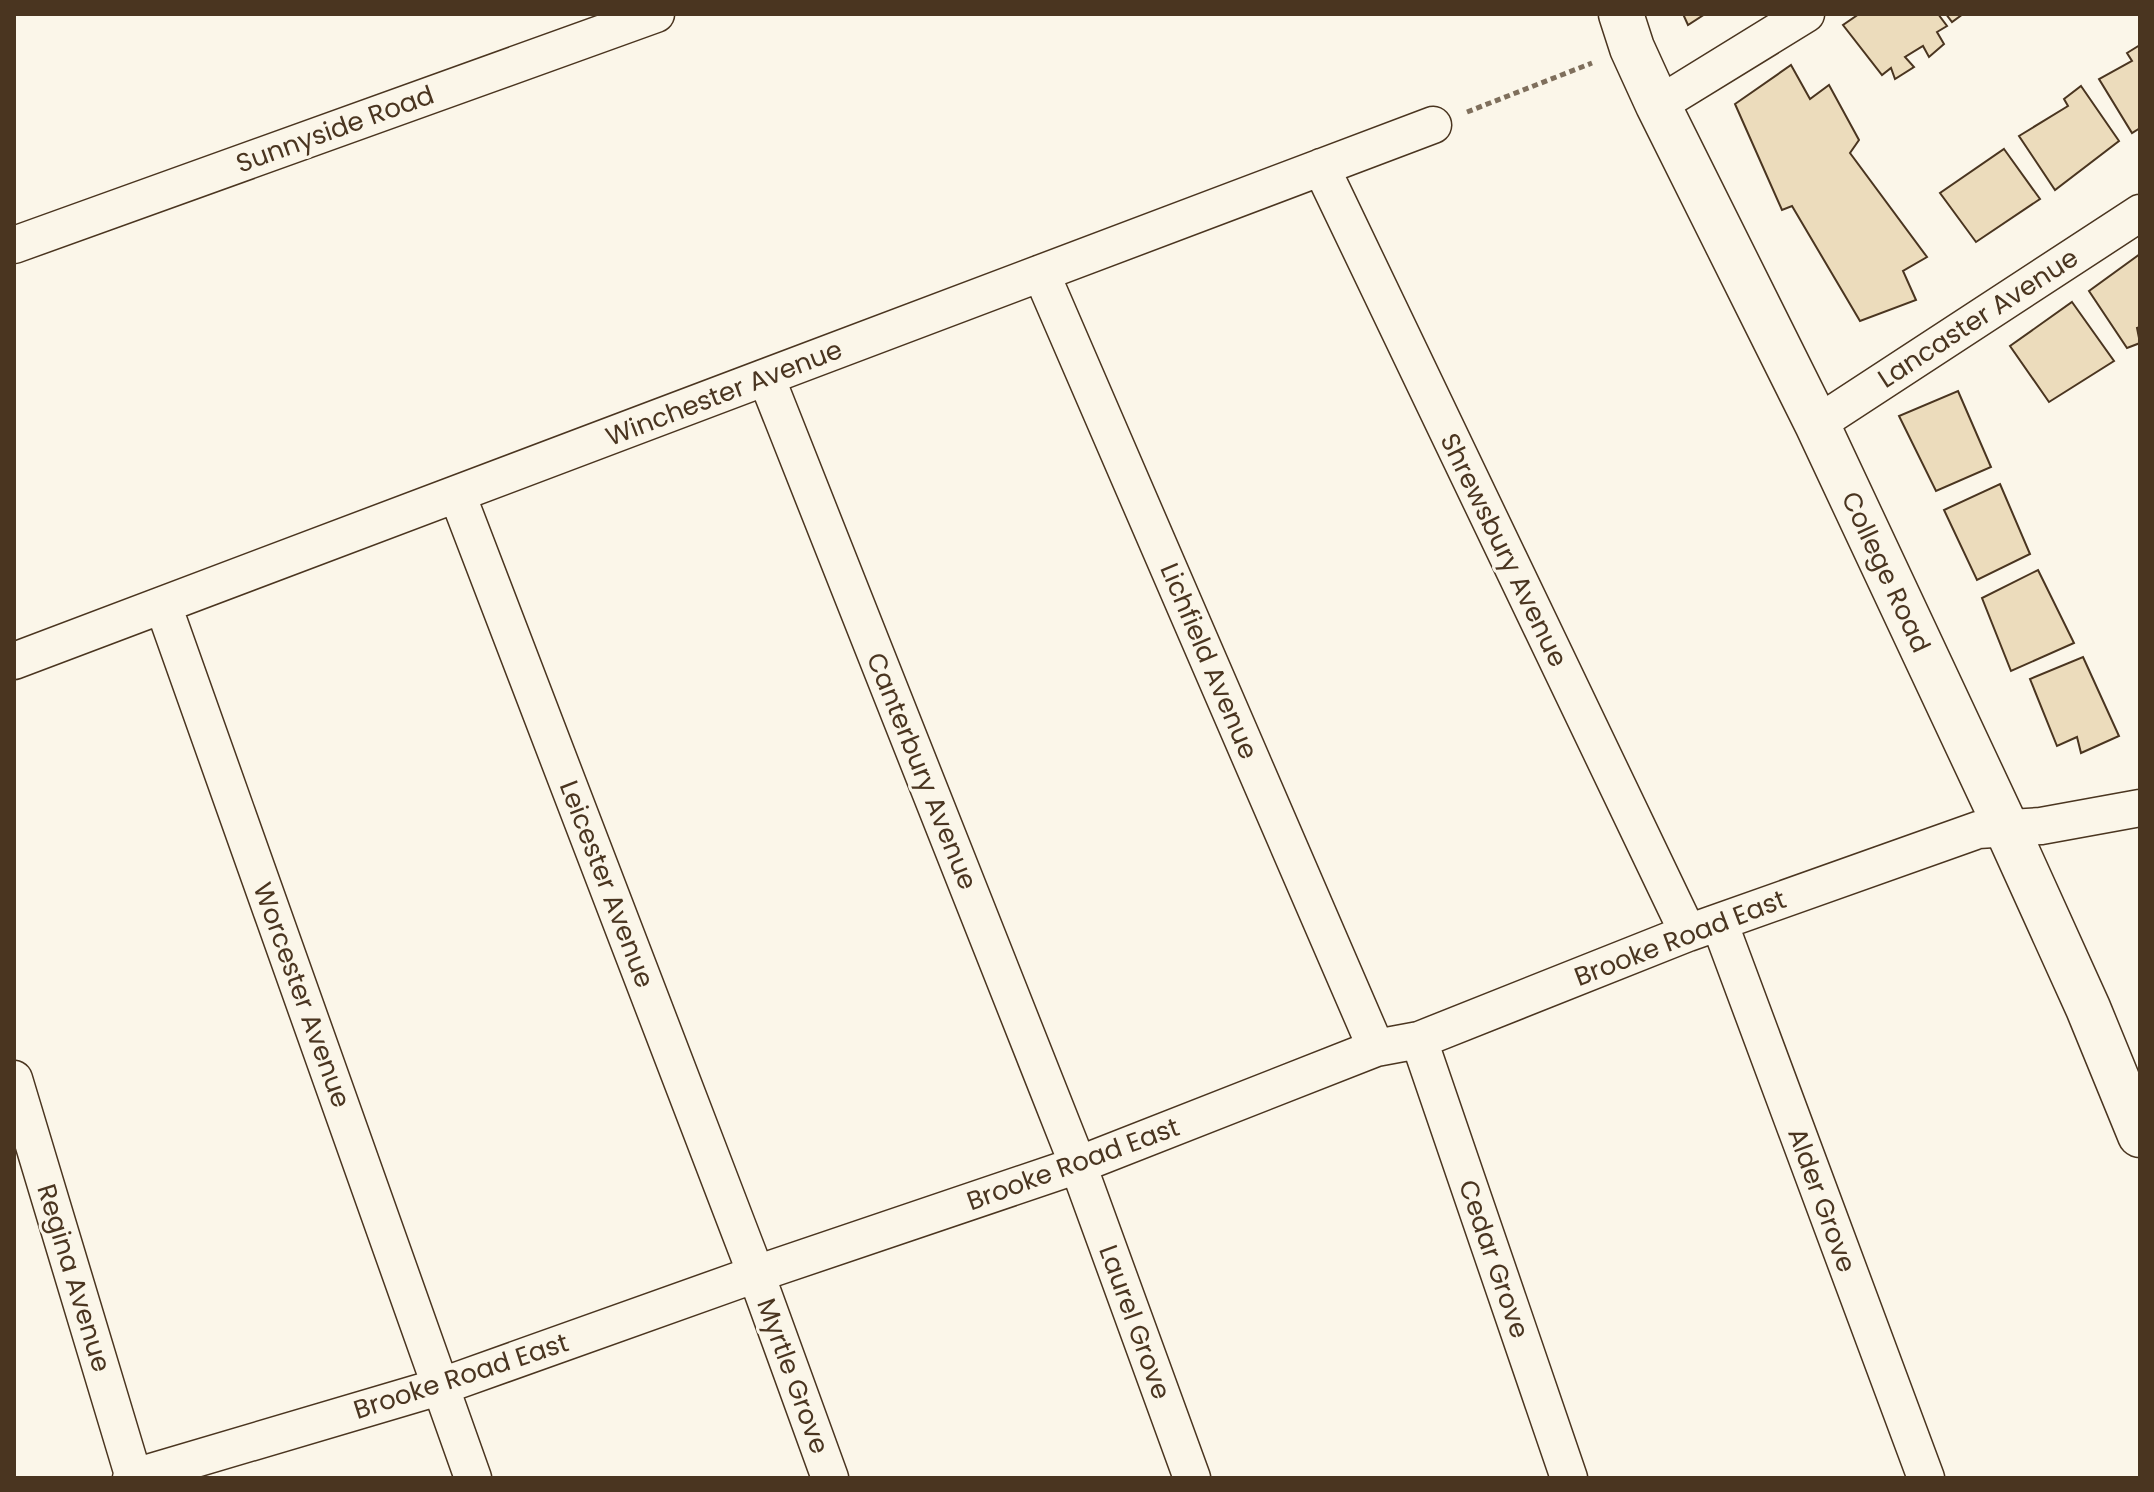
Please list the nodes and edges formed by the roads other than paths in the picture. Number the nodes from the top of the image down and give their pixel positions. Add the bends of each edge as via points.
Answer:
1 (656, 14) edge
2 (1806, 14) edge
3 (1626, 31) edge
4 (1658, 105) junction
5 (1433, 125) road end
6 (1321, 167) junction
7 (2140, 213) edge
8 (14, 245) edge
9 (1041, 273) junction
10 (766, 377) junction
11 (1817, 424) junction
12 (457, 494) junction
13 (163, 605) junction
14 (14, 661) edge
15 (2140, 808) edge
16 (2006, 827) junction
17 (1703, 927) junction
18 (1419, 1040) junction
19 (1376, 1048) junction
20 (14, 1079) edge
21 (2140, 1135) edge
22 (1078, 1165) junction
23 (756, 1274) junction
24 (442, 1386) junction
25 (133, 1478) edge
26 (473, 1478) edge
27 (830, 1478) edge
28 (1192, 1478) edge
29 (1569, 1478) edge
30 (1926, 1478) edge

1 - 8 street, Sunnyside Road
2 - 4 street
3 - 4 street, College Road
4 - 11 street, College Road
5 - 6 street, Winchester Avenue
6 - 9 street, Winchester Avenue
6 - 17 street, Shrewsbury Avenue
7 - 11 street, Lancaster Avenue
9 - 10 street, Winchester Avenue
9 - 19 street, Lichfield Avenue
10 - 12 street, Winchester Avenue
10 - 22 street, Canterbury Avenue
11 - 16 street, College Road
12 - 13 street, Winchester Avenue
12 - 23 street, Leicester Avenue
13 - 14 street, Winchester Avenue
13 - 24 street, Worcester Avenue
15 - 16 street, Brooke Road East
16 - 17 street, Brooke Road East via 1978,830
16 - 21 street, College Road
17 - 18 street, Brooke Road East
17 - 30 street, Alder Grove
18 - 19 street, Brooke Road East
18 - 29 street, Cedar Grove
19 - 22 street, Brooke Road East
20 - 25 street, Regina Avenue
22 - 23 street, Brooke Road East
22 - 28 street, Laurel Grove
23 - 24 street, Brooke Road East
23 - 27 street, Myrtle Grove
24 - 25 street, Brooke Road East
24 - 26 street, Worcester Avenue

